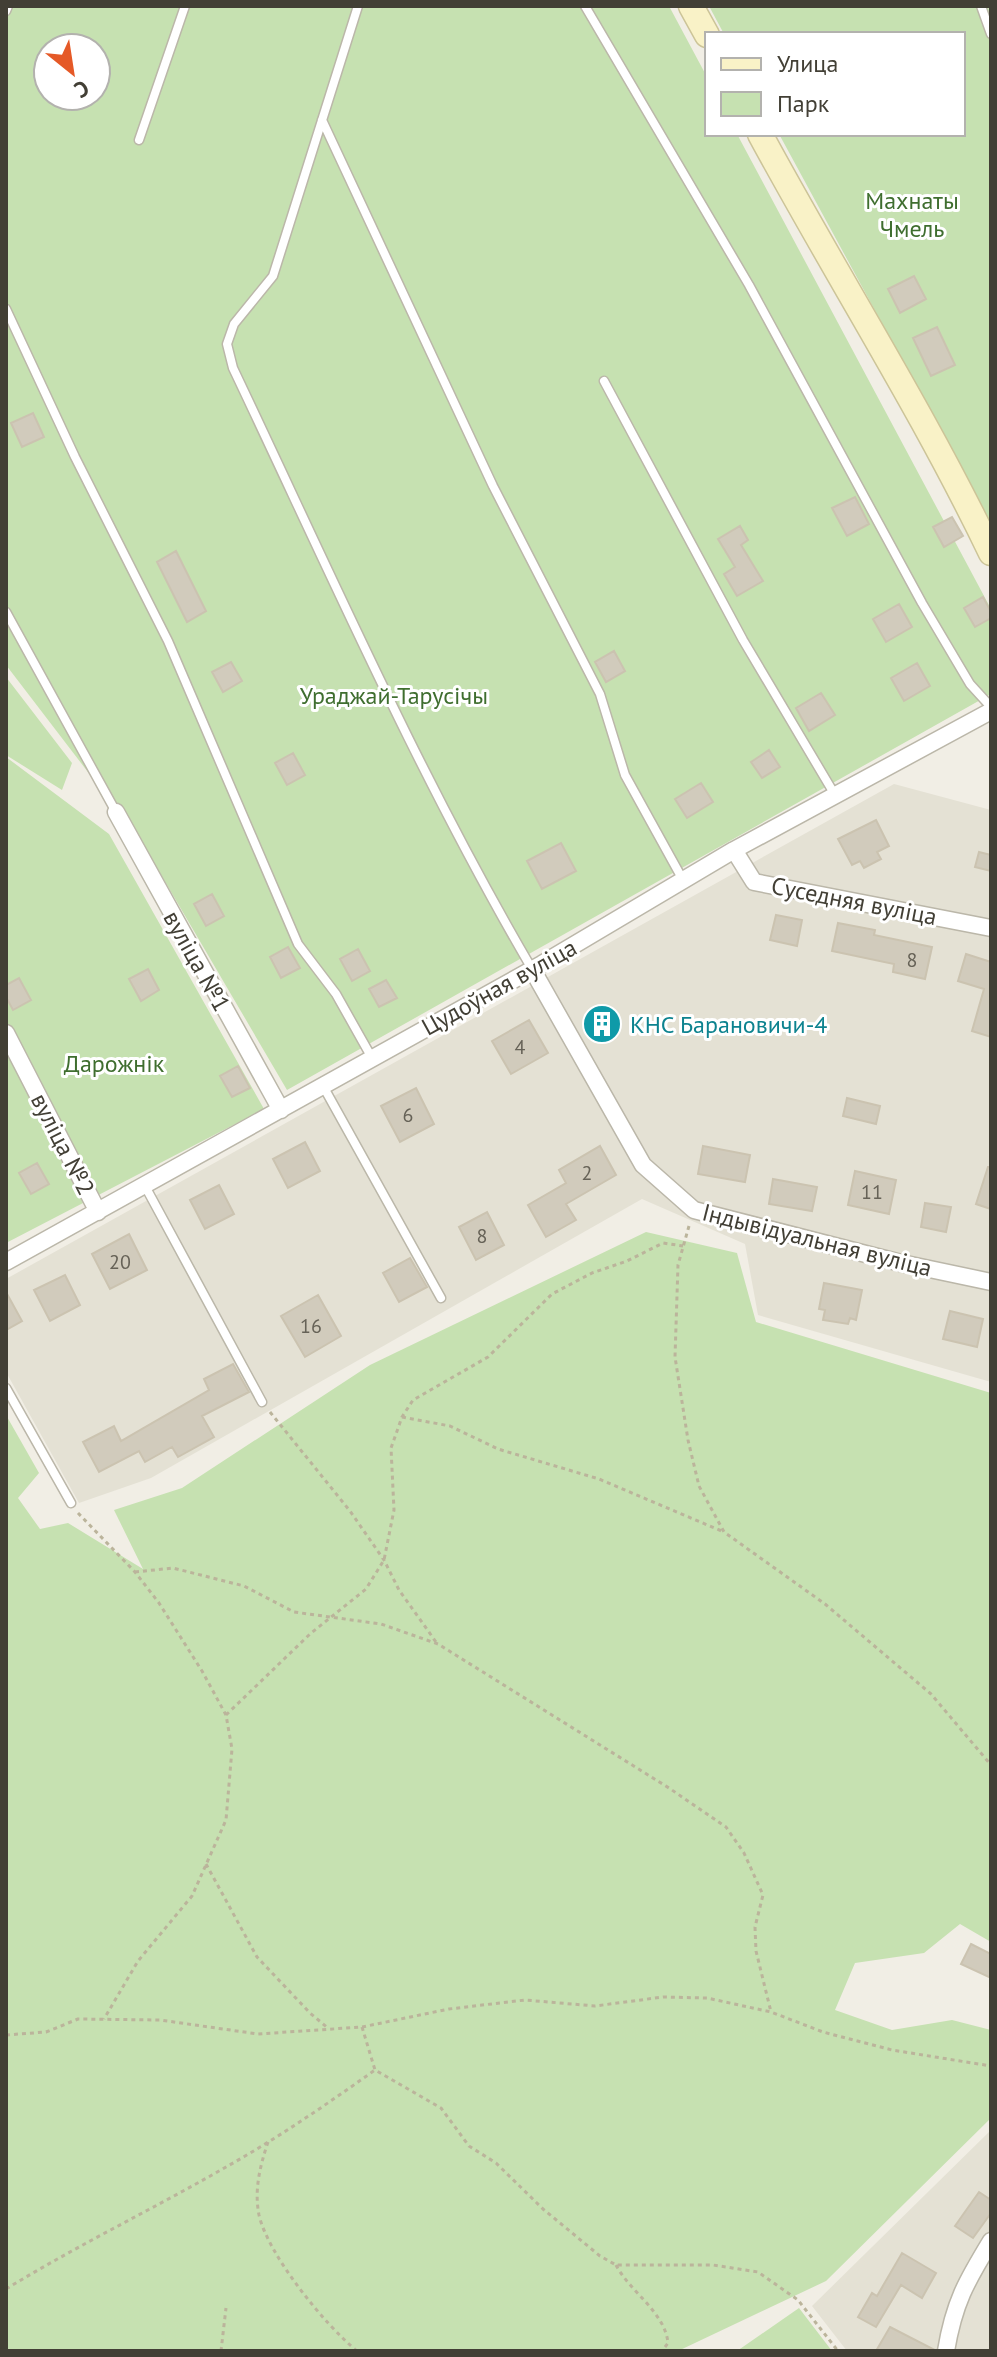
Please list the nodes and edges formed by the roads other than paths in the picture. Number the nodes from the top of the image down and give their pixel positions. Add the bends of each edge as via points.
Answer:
1 (185, 6) edge
2 (358, 6) edge
3 (585, 6) edge
4 (691, 6) edge
5 (981, 6) edge
6 (705, 32) edge
7 (991, 34) edge
8 (322, 119) junction
9 (761, 136) edge
10 (139, 140) dead end
11 (6, 309) edge
12 (604, 381) dead end
13 (991, 553) edge
14 (6, 612) edge
15 (991, 709) edge
16 (835, 795) junction
17 (116, 812) joint
18 (734, 850) junction
19 (683, 881) junction
20 (991, 928) edge
21 (532, 969) junction
22 (6, 1033) edge
23 (372, 1058) junction
24 (323, 1086) junction
25 (281, 1110) junction
26 (145, 1186) junction
27 (98, 1212) junction
28 (6, 1262) edge
29 (991, 1282) edge
30 (441, 1298) dead end
31 (6, 1388) edge
32 (262, 1402) road end
33 (71, 1503) road end
34 (991, 2241) edge
35 (946, 2351) edge

1 - 10 lane
2 - 8 lane
3 - 15 lane via 749,285 922,603
4 - 6 street
5 - 7 lane
8 - 19 lane via 493,486 600,694 625,775
8 - 21 lane via 273,276 234,324 227,344 233,368 362,639 484,887
9 - 13 street via 937,446
11 - 23 lane via 168,641 298,944 336,994
12 - 16 lane via 743,640
14 - 17 lane
15 - 16 street, Цудоўная вуліца
16 - 18 street, Цудоўная вуліца
17 - 25 street, вуліца №1
18 - 19 street, Цудоўная вуліца
18 - 20 street, Суседняя вуліца via 754,882
19 - 21 street, Цудоўная вуліца
21 - 23 street, Цудоўная вуліца
21 - 29 street, Індывідуальная вуліца via 643,1165 694,1210
22 - 27 street, вуліца №2
23 - 24 street, Цудоўная вуліца
24 - 25 street, Цудоўная вуліца
24 - 30 lane
25 - 26 street, Цудоўная вуліца
26 - 27 street, Цудоўная вуліца
26 - 32 lane
27 - 28 street, Цудоўная вуліца
31 - 33 lane
34 - 35 street via 961,2290

